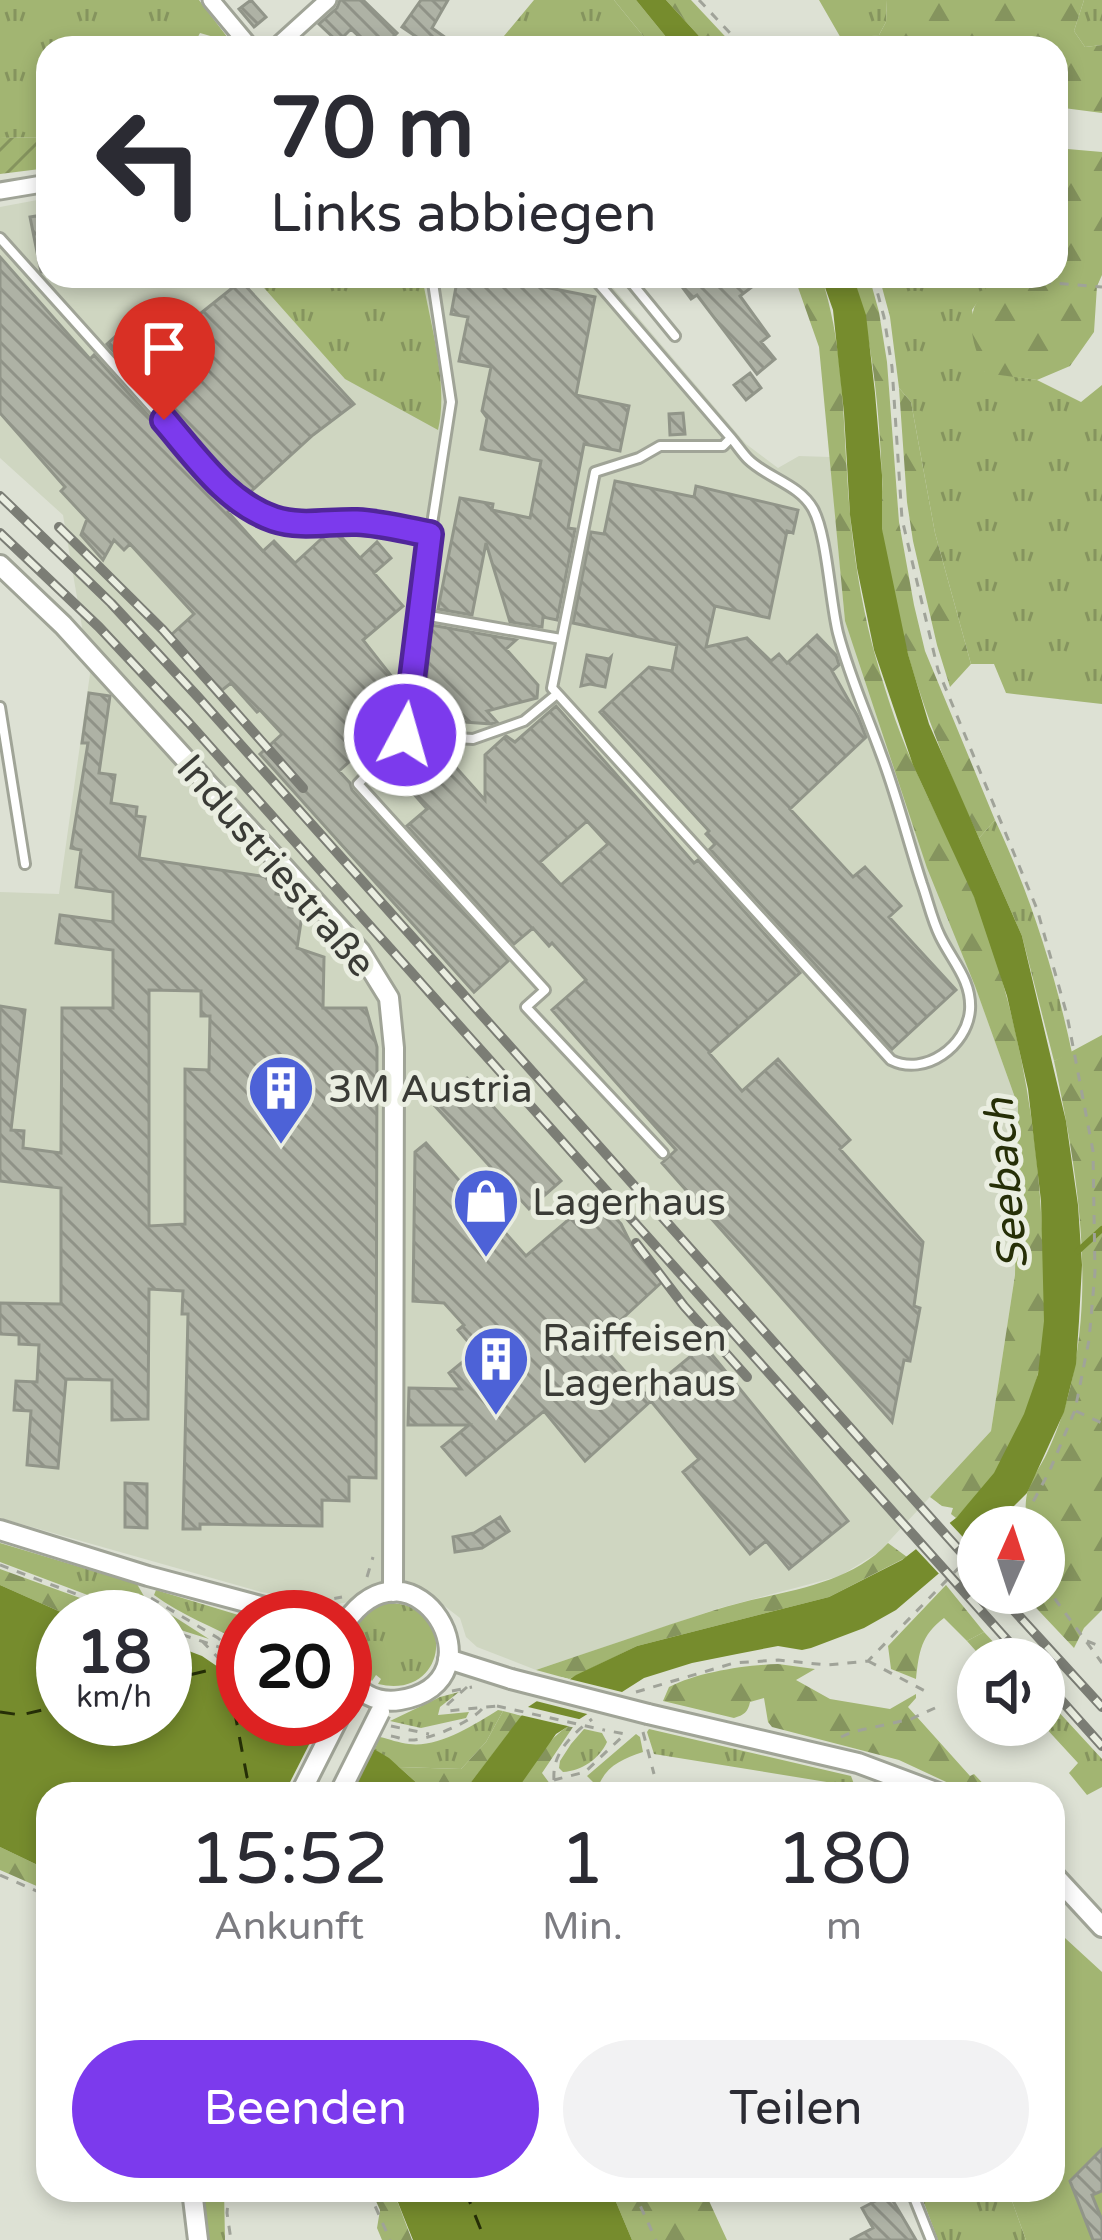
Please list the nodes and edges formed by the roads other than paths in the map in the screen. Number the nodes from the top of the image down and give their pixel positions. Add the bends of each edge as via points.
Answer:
1 (212, 0) edge
2 (328, 0) edge
3 (241, 36) edge
4 (294, 36) edge
5 (36, 185) edge
6 (0, 191) edge
7 (0, 238) edge
8 (36, 278) edge
9 (45, 288) edge
10 (434, 288) edge
11 (602, 288) edge
12 (636, 288) edge
13 (675, 336) dead end
14 (731, 438) junction
15 (430, 534) junction
16 (0, 565) edge
17 (418, 614) junction
18 (561, 639) junction
19 (557, 694) junction
20 (0, 711) edge
21 (405, 735) junction
22 (25, 864) dead end
23 (663, 1153) dead end
24 (0, 1531) edge
25 (393, 1592) junction
26 (216, 1594) edge
27 (372, 1597) edge
28 (448, 1659) junction
29 (372, 1699) edge
30 (385, 1707) junction
31 (324, 1746) edge
32 (306, 1782) edge
33 (344, 1782) edge
34 (913, 1782) edge
35 (1065, 1887) edge
36 (1102, 1927) edge
37 (191, 2202) edge
38 (916, 2202) edge
39 (198, 2238) edge
40 (931, 2240) edge

1 - 3 street
2 - 4 street
5 - 6 street
7 - 8 lane
9 - 15 lane via 246,505 299,524 359,522
10 - 15 lane via 451,402
11 - 14 lane
12 - 13 lane
14 - 18 lane via 723,446 659,446 595,472
14 - 19 lane via 801,495 819,523 854,688 939,934 964,973 970,1005 962,1037 933,1060 891,1060
15 - 17 lane
16 - 25 street, Industriestraße via 360,952 389,998
17 - 18 lane
17 - 21 lane
18 - 19 lane
19 - 21 lane via 524,721 473,739
20 - 22 lane
21 - 23 lane via 358,784 545,990 526,1007
24 - 26 street
25 - 27 street
25 - 28 street via 425,1601 442,1620
28 - 30 street via 430,1689
28 - 34 street, bridge via 645,1719
29 - 30 street
30 - 33 street, bridge
31 - 32 street
35 - 36 street
37 - 39 street
38 - 40 lane

